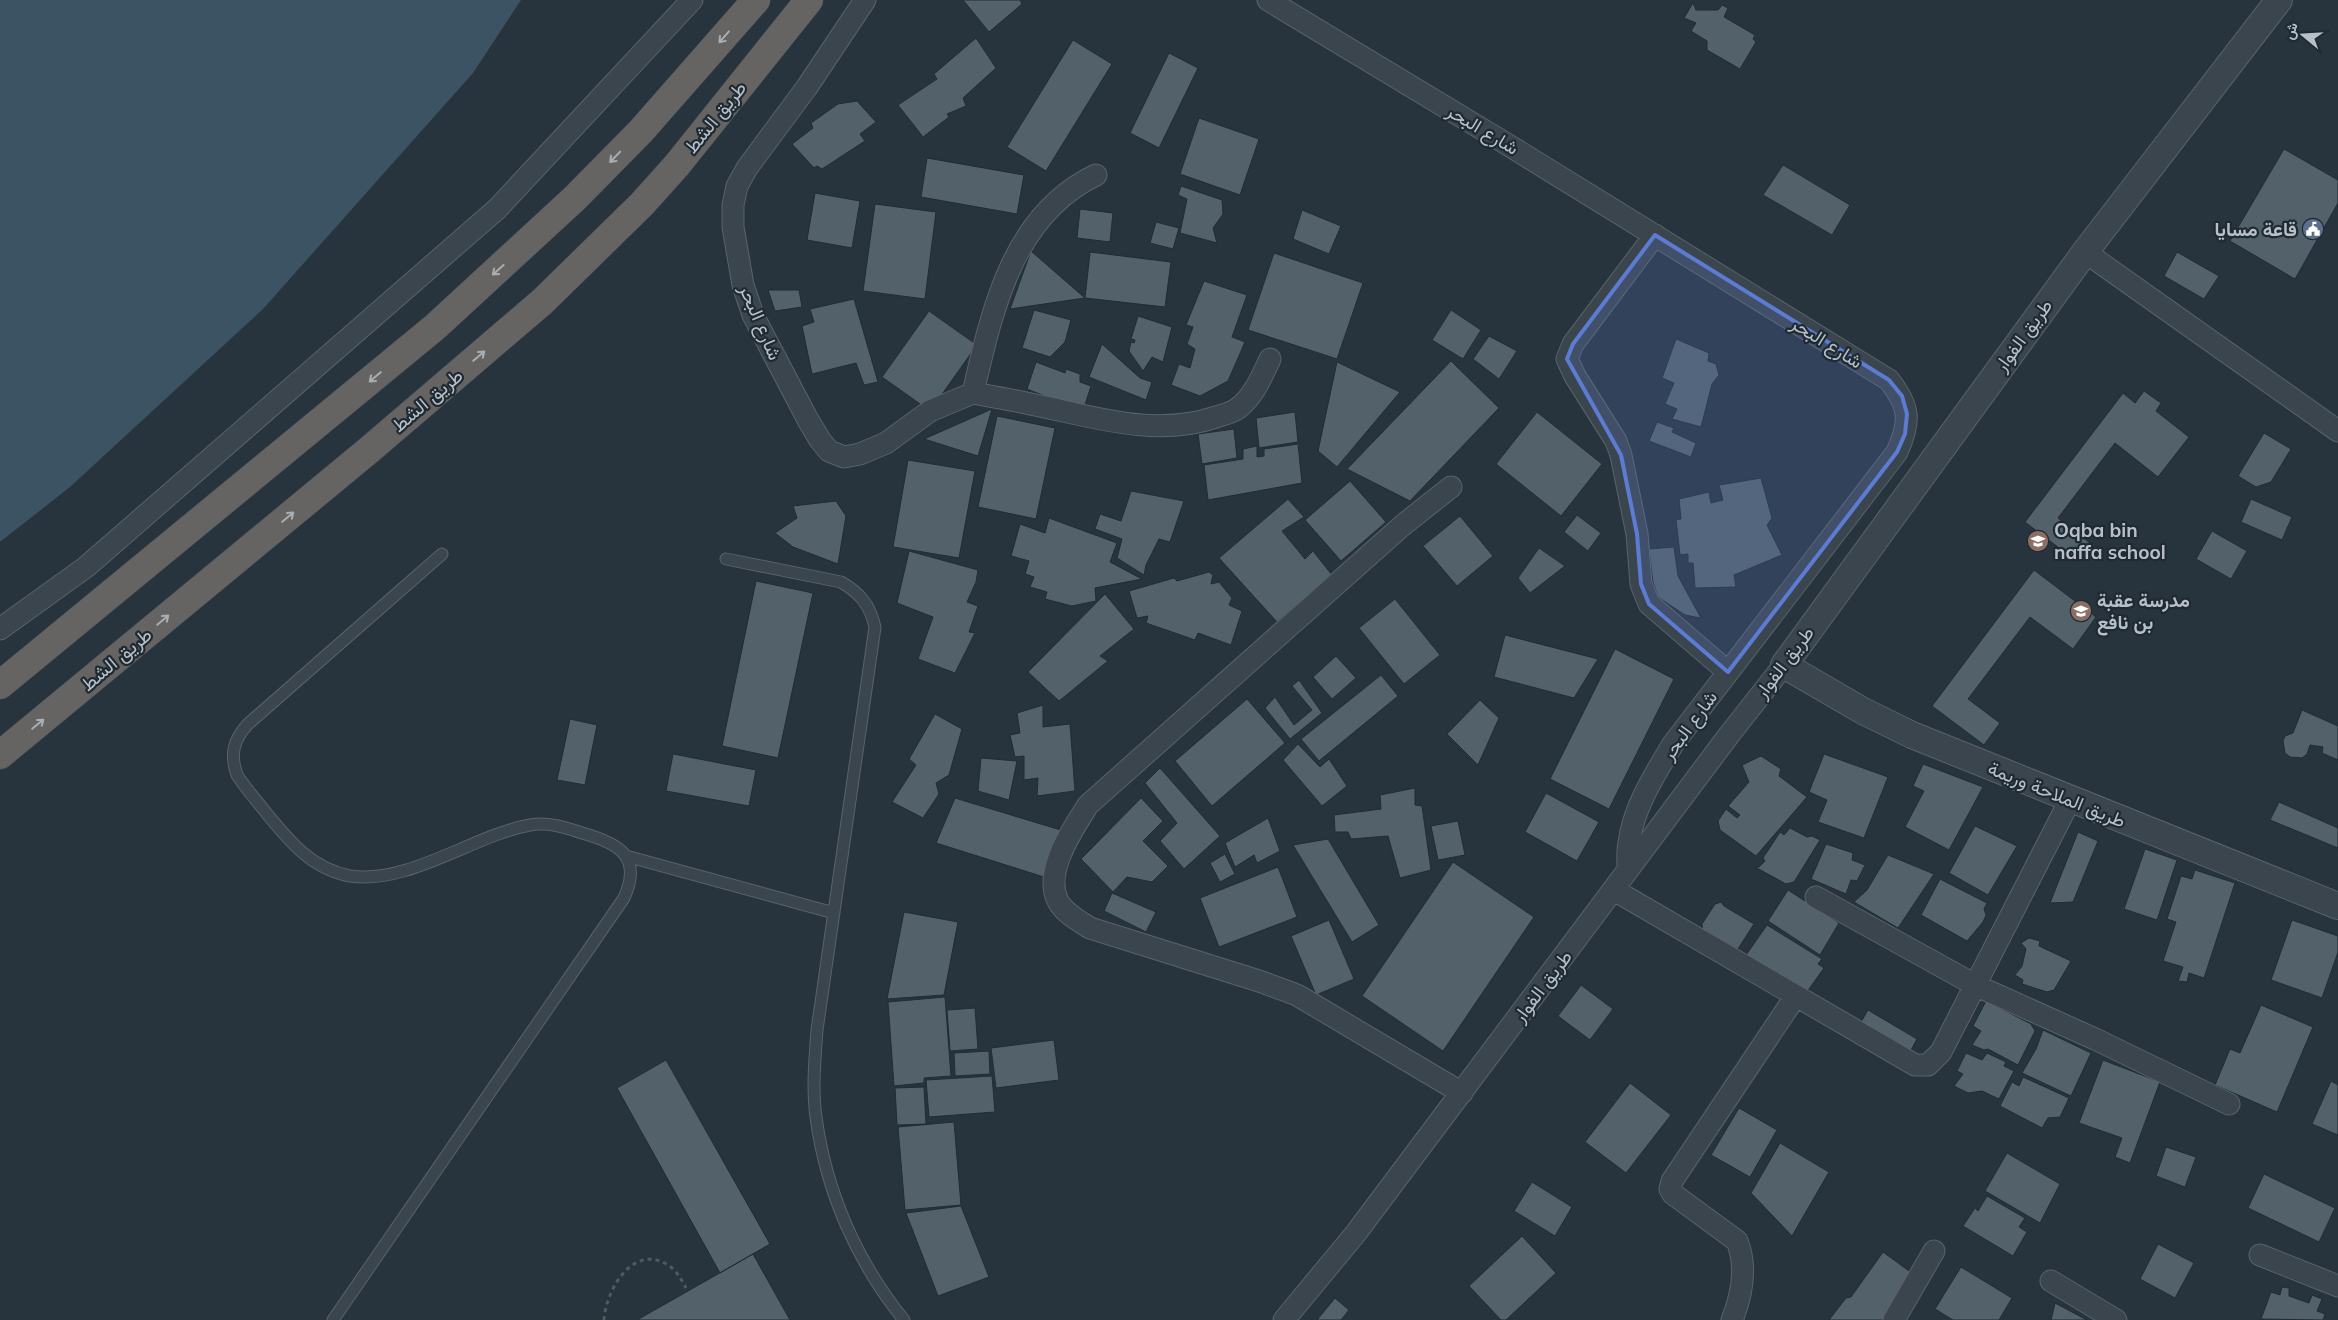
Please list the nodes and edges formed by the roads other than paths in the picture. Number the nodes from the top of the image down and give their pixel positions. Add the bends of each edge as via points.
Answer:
1 (692, 0) edge
2 (756, 0) edge
3 (809, 0) edge
4 (865, 0) edge
5 (1268, 0) edge
6 (2279, 0) edge
7 (1096, 175) dead end
8 (1655, 235) junction
9 (2085, 252) junction
10 (1270, 359) dead end
11 (973, 393) junction
12 (2338, 431) edge
13 (1451, 486) dead end
14 (442, 554) dead end
15 (726, 558) dead end
16 (0, 629) edge
17 (1784, 665) junction
18 (1728, 672) junction
19 (0, 685) edge
20 (0, 755) edge
21 (2071, 798) junction
22 (626, 856) junction
23 (1628, 870) junction
24 (1614, 890) junction
25 (1816, 897) dead end
26 (2338, 906) edge
27 (834, 914) junction
28 (1975, 986) junction
29 (1795, 997) junction
30 (1462, 1093) junction
31 (2229, 1104) dead end
32 (1934, 1251) dead end
33 (2260, 1256) dead end
34 (2051, 1281) dead end
35 (2338, 1286) edge
36 (333, 1320) edge
37 (904, 1320) edge
38 (1284, 1320) edge
39 (1732, 1320) edge
40 (1894, 1320) edge
41 (2116, 1320) edge

1 - 16 street via 497,209 86,567
2 -> 19 highway via 641,131 582,191 435,327
20 -> 3 highway, طريق الشط via 369,450 543,301 635,212 677,165
4 - 11 street, شارع البحر via 737,186 733,227 743,285 762,333 808,420 829,451 844,457 860,454 886,443 930,411
5 - 8 street, شارع البحر
6 - 9 street, طريق الفوار
7 - 11 street via 1058,199 1027,236 1010,266 998,297
8 - 18 street via 1573,344 1567,358 1622,455 1637,534 1641,584 1649,604
8 - 18 street, شارع البحر via 1889,380 1902,396 1907,414 1905,434 1897,452
9 - 12 street
9 - 17 street, طريق الفوار
10 - 11 street via 1254,393 1236,410 1204,421 1175,426 1093,419
13 - 30 street via 1088,805 1057,861 1054,883 1058,900 1070,915 1090,928 1297,995
14 - 22 lane via 240,732 233,753 237,775 292,845 329,870 350,876 393,874 519,828 541,824 562,826 604,839 617,845
15 - 27 lane via 841,582 854,589 872,612 874,642
17 - 21 street, طريق الملاحة وريمة via 1912,735
17 - 23 street, طريق الفوار
18 - 23 street, شارع البحر via 1673,744 1651,782 1629,842
21 - 26 street, طريق الملاحة وريمة
21 - 28 street
22 - 27 lane
22 - 36 lane via 630,885 624,898
23 - 24 street, طريق الفوار
24 - 29 street
24 - 30 street, طريق الفوار
25 - 28 street
27 - 37 lane via 817,1030 816,1116 830,1183 842,1216 871,1276
28 - 29 street via 1941,1052 1934,1061 1921,1066 1915,1066
28 - 31 street
29 - 39 street via 1670,1188 1673,1194 1737,1241 1742,1253 1743,1274
30 - 38 street, طريق الفوار via 1356,1233
32 - 40 street
33 - 35 street
34 - 41 street

